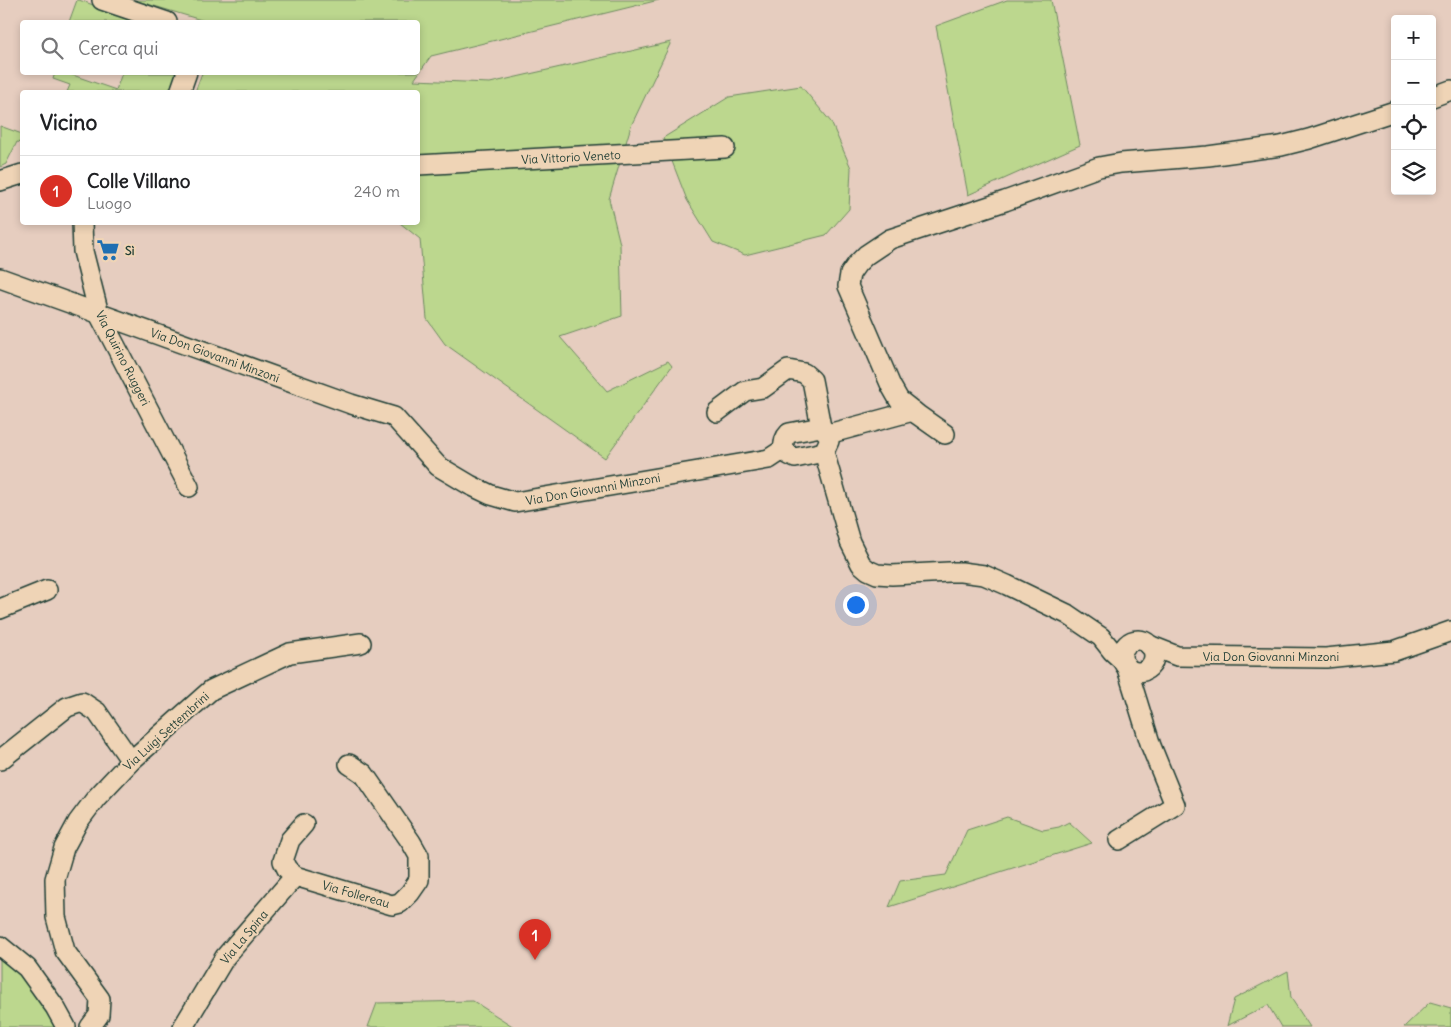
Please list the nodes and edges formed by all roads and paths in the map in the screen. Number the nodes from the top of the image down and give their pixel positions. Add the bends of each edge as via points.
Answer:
1 (102, 0) edge
2 (160, 20) edge
3 (187, 75) edge
4 (181, 90) edge
5 (1451, 90) edge
6 (1436, 96) edge
7 (1391, 112) edge
8 (725, 148) dead end
9 (420, 165) edge
10 (20, 175) edge
11 (0, 181) edge
12 (82, 225) edge
13 (0, 278) edge
14 (99, 314) junction
15 (913, 411) junction
16 (716, 412) dead end
17 (945, 434) dead end
18 (824, 437) junction
19 (784, 449) junction
20 (189, 487) dead end
21 (46, 590) dead end
22 (0, 609) edge
23 (1451, 631) edge
24 (361, 643) dead end
25 (1177, 656) junction
26 (1134, 661) junction
27 (0, 760) edge
28 (131, 760) junction
29 (349, 764) dead end
30 (304, 824) dead end
31 (1119, 840) dead end
32 (295, 876) junction
33 (0, 946) edge
34 (66, 1027) edge
35 (90, 1027) edge
36 (183, 1027) edge

1 - 2 street
3 - 4 street
5 - 6 street
7 - 15 street via 1281,146 1099,167 890,239 857,264 850,274 848,286 891,386 899,400
8 - 9 street, Via Vittorio Veneto
10 - 11 street
12 - 14 street, Via Quirino Ruggeri via 83,251
13 - 14 street, Via Don Giovanni Minzoni
14 - 19 street, Via Don Giovanni Minzoni via 394,417 438,466 491,495 515,502 769,459
14 - 20 street, Via Quirino Ruggeri
15 - 17 street
15 - 18 street
16 - 18 street via 745,391 763,388 788,370 804,373 812,380
18 - 19 street via 795,458
18 - 19 street via 789,433 783,442
18 - 26 street via 850,542 861,564 868,570 892,575 955,572 984,575 1067,614 1100,637 1112,651
21 - 22 street
23 - 25 street, Via Don Giovanni Minzoni via 1394,652 1326,658
24 - 28 street, Via Luigi Settembrini via 290,653 211,690
25 - 26 street, Via Don Giovanni Minzoni
25 - 26 street, Via Don Giovanni Minzoni via 1149,645 1154,654
26 - 31 street via 1134,691 1151,746 1175,805
27 - 28 street via 67,708 82,702 97,712
28 - 35 street, Via Luigi Settembrini via 78,822 64,848 56,880 56,918 65,951 100,999 99,1015
29 - 32 street, Via Follereau via 364,774 411,842 419,856 419,880 400,903 392,905
30 - 32 street via 290,840 283,861
32 - 36 street, Via La Spina via 225,957
33 - 34 street via 27,968

